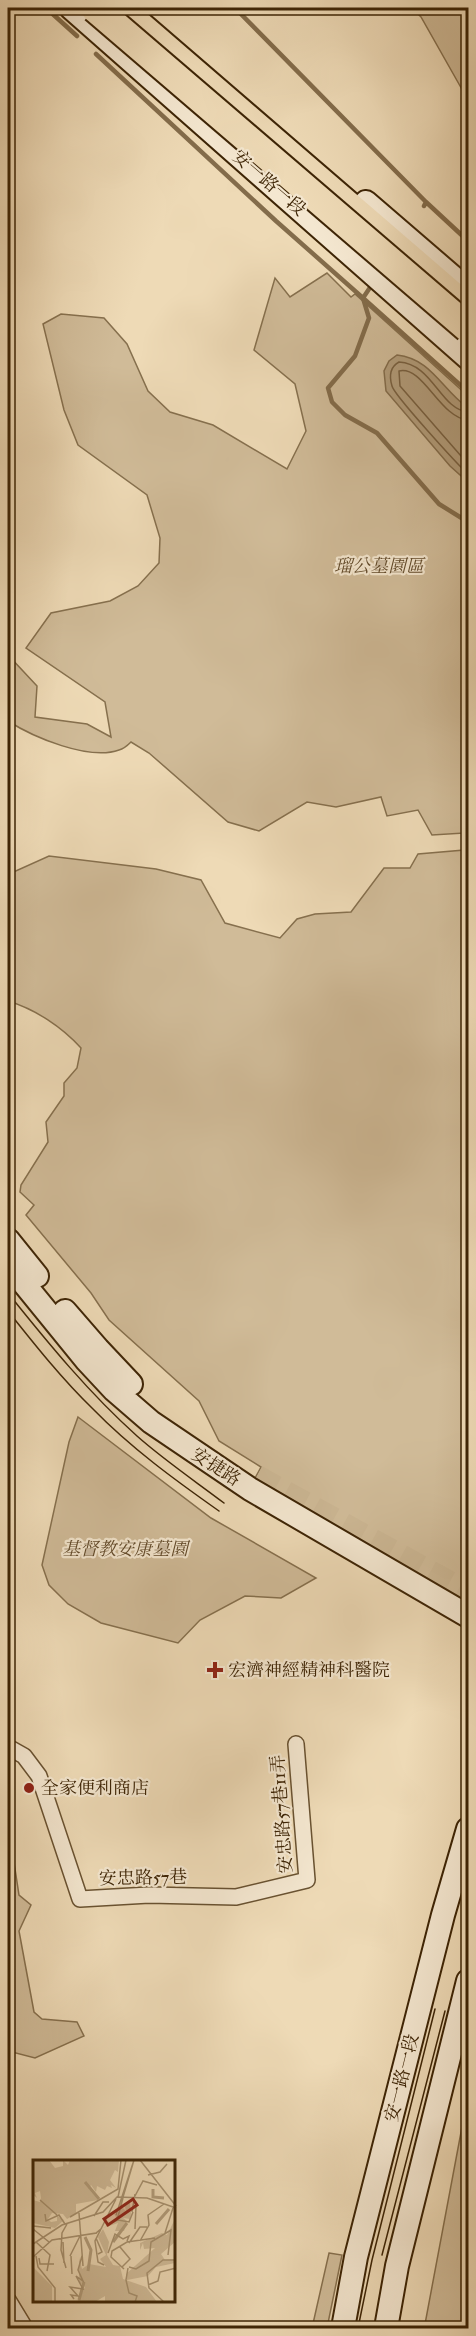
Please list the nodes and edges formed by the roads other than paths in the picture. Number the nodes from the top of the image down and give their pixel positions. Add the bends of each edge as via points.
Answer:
1 (71, 8) edge
2 (119, 8) edge
3 (144, 11) edge
4 (96, 19) edge
5 (468, 290) edge
6 (468, 309) edge
7 (468, 328) edge
8 (468, 358) edge
9 (8, 1240) edge
10 (8, 1264) edge
11 (209, 1454) junction
12 (257, 1476) tunnel mouth
13 (468, 1616) edge
14 (296, 1744) dead end
15 (8, 1748) edge
16 (468, 1829) edge
17 (307, 1881) joint
18 (468, 1981) edge
19 (8, 2300) edge
20 (25, 2328) edge
21 (343, 2328) edge
22 (386, 2328) edge

1 - 4 street, 安一路一段
2 - 4 street
2 - 6 highway
3 - 5 street
4 - 7 highway, bridge
4 - 8 street, 安一路一段 via 118,50
9 - 11 street, 安捷路 via 125,1379
10 - 11 street, 安捷路 via 114,1390 152,1422
11 - 12 street, 安捷路
11 - 13 street, 安捷路 via 250,1489
14 - 17 street, 安忠路57巷11弄
15 - 17 street, 安忠路57巷 via 24,1756 39,1776 80,1899 149,1895 236,1897
16 - 21 street, 安一路一段 via 368,2211
18 - 22 street via 397,2266
19 - 20 street

